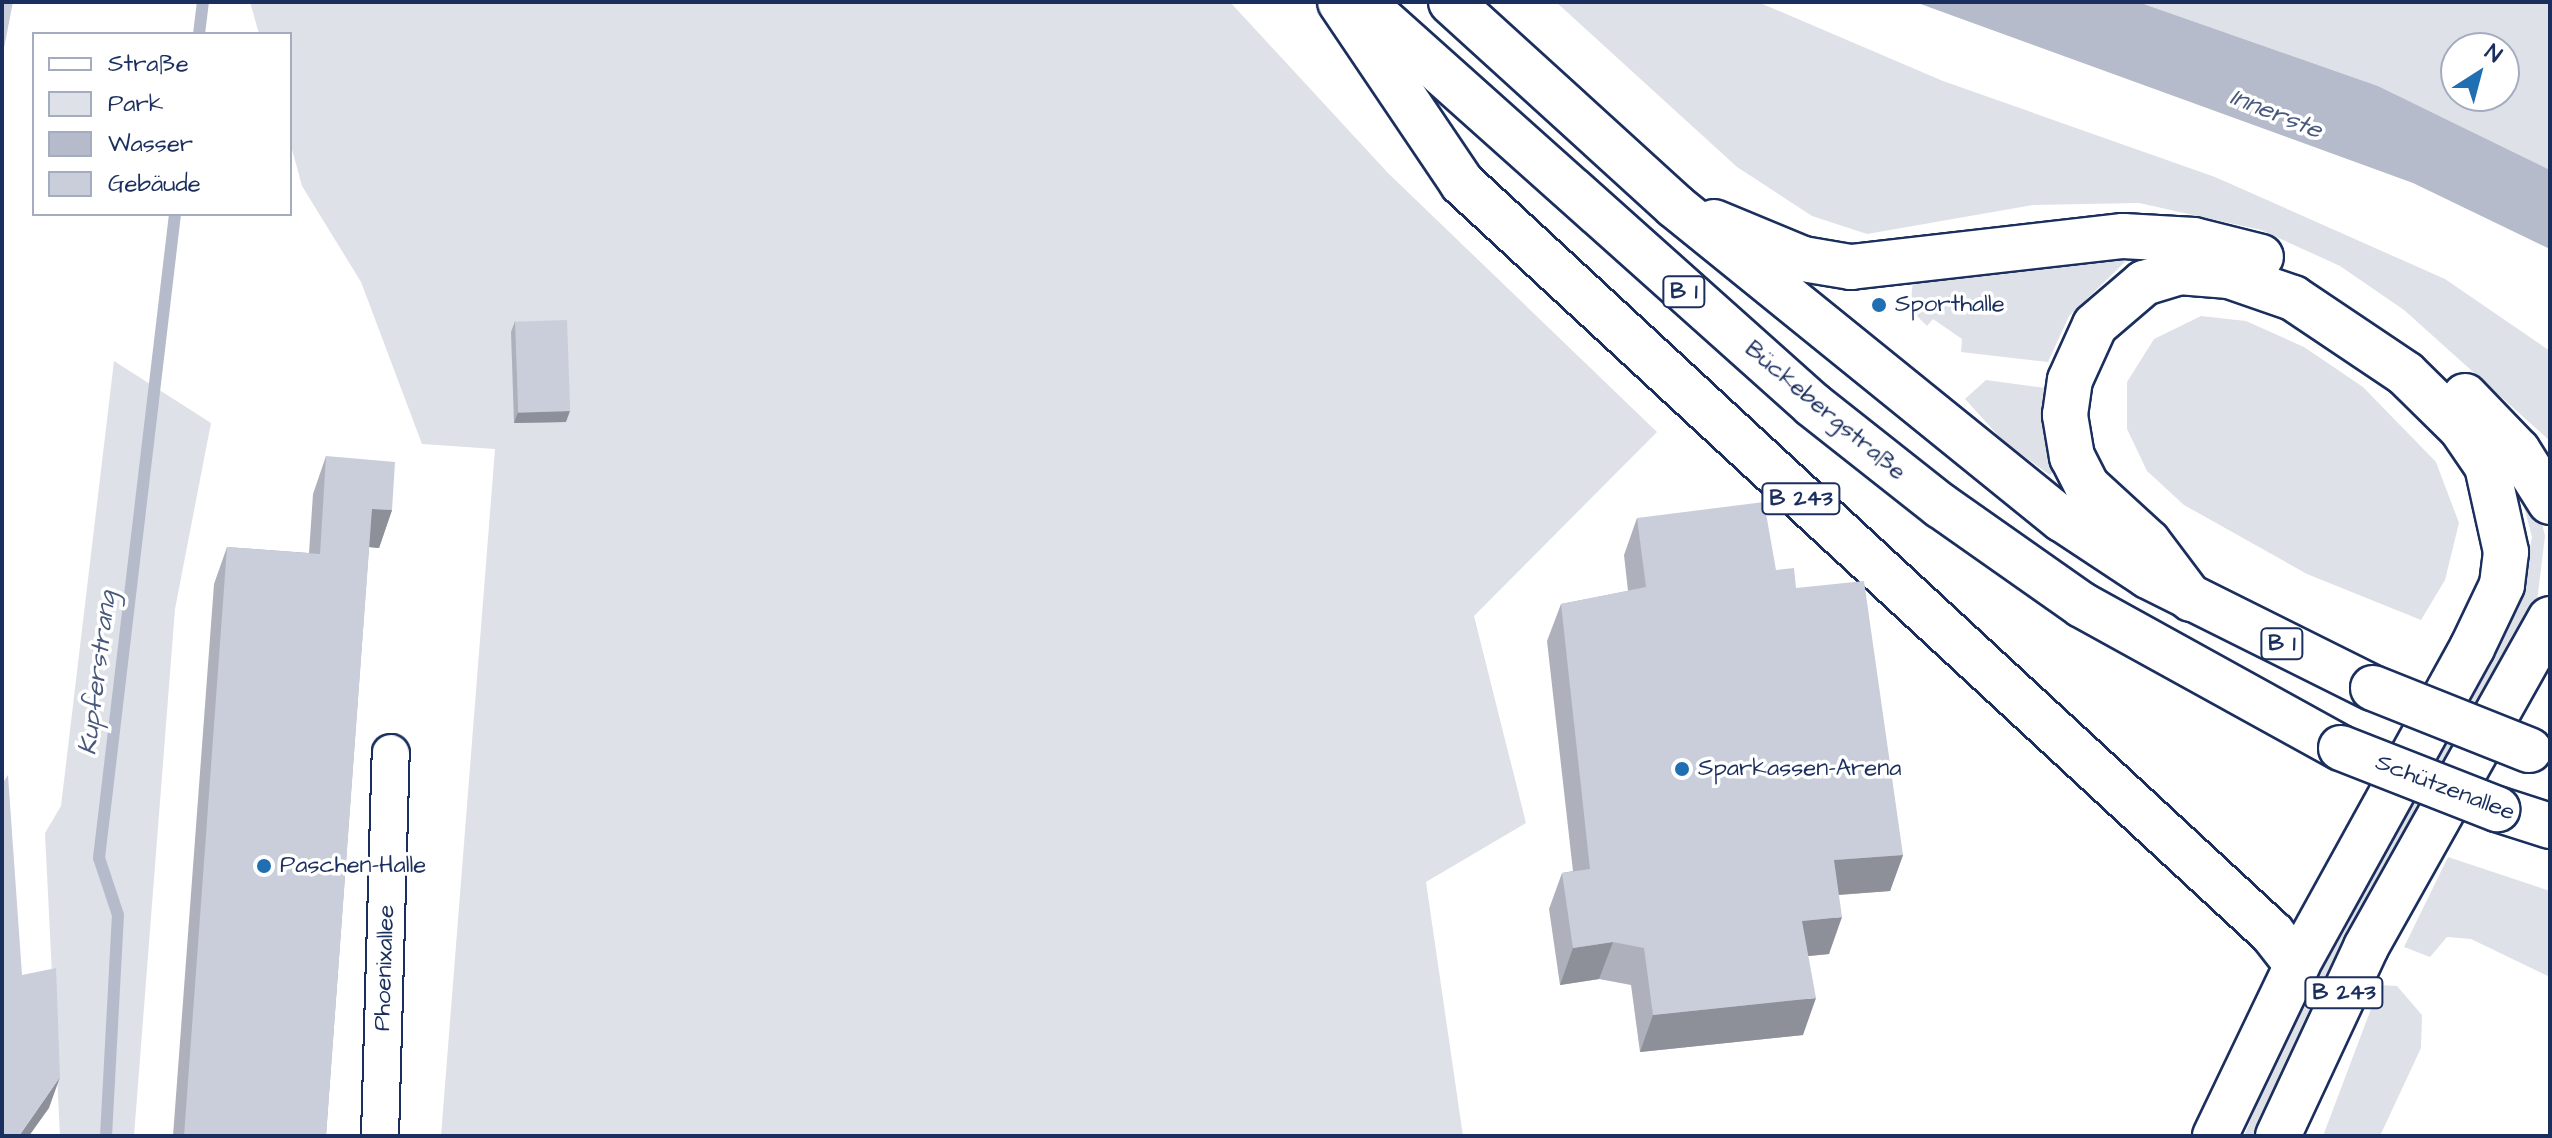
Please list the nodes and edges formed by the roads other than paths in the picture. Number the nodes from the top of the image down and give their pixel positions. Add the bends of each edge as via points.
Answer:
1 (1340, 2) edge
2 (1362, 2) edge
3 (1451, 2) edge
4 (1675, 206) junction
5 (2550, 502) edge
6 (2191, 599) junction
7 (2550, 619) edge
8 (2341, 748) joint
9 (391, 753) dead end
10 (2540, 753) edge
11 (2550, 826) edge
12 (2297, 965) junction
13 (380, 1136) edge
14 (2215, 1136) edge
15 (2278, 1136) edge

1 - 12 highway, B 243 via 1462,183 2272,933
2 - 8 highway, Bückebergstraße / B 1 via 1813,405 1941,506 2082,605
3 - 4 highway, B 1
4 - 5 highway via 1803,259 1851,267 2092,237 2236,248 2323,286 2395,333 2518,451
4 - 6 highway, B 1 via 2050,510
6 - 10 highway, B 1, bridge via 2373,688
6 - 12 highway via 2148,542 2087,486 2072,457 2065,415 2070,380 2095,325 2144,283 2179,272 2273,290 2384,356 2461,428 2487,466 2502,510 2506,571 2494,605
7 - 15 highway, B 243 via 2373,934
8 - 11 highway, Schützenallee / B 1, bridge
9 - 13 street, Phoenixallee
12 - 14 highway, B 243

